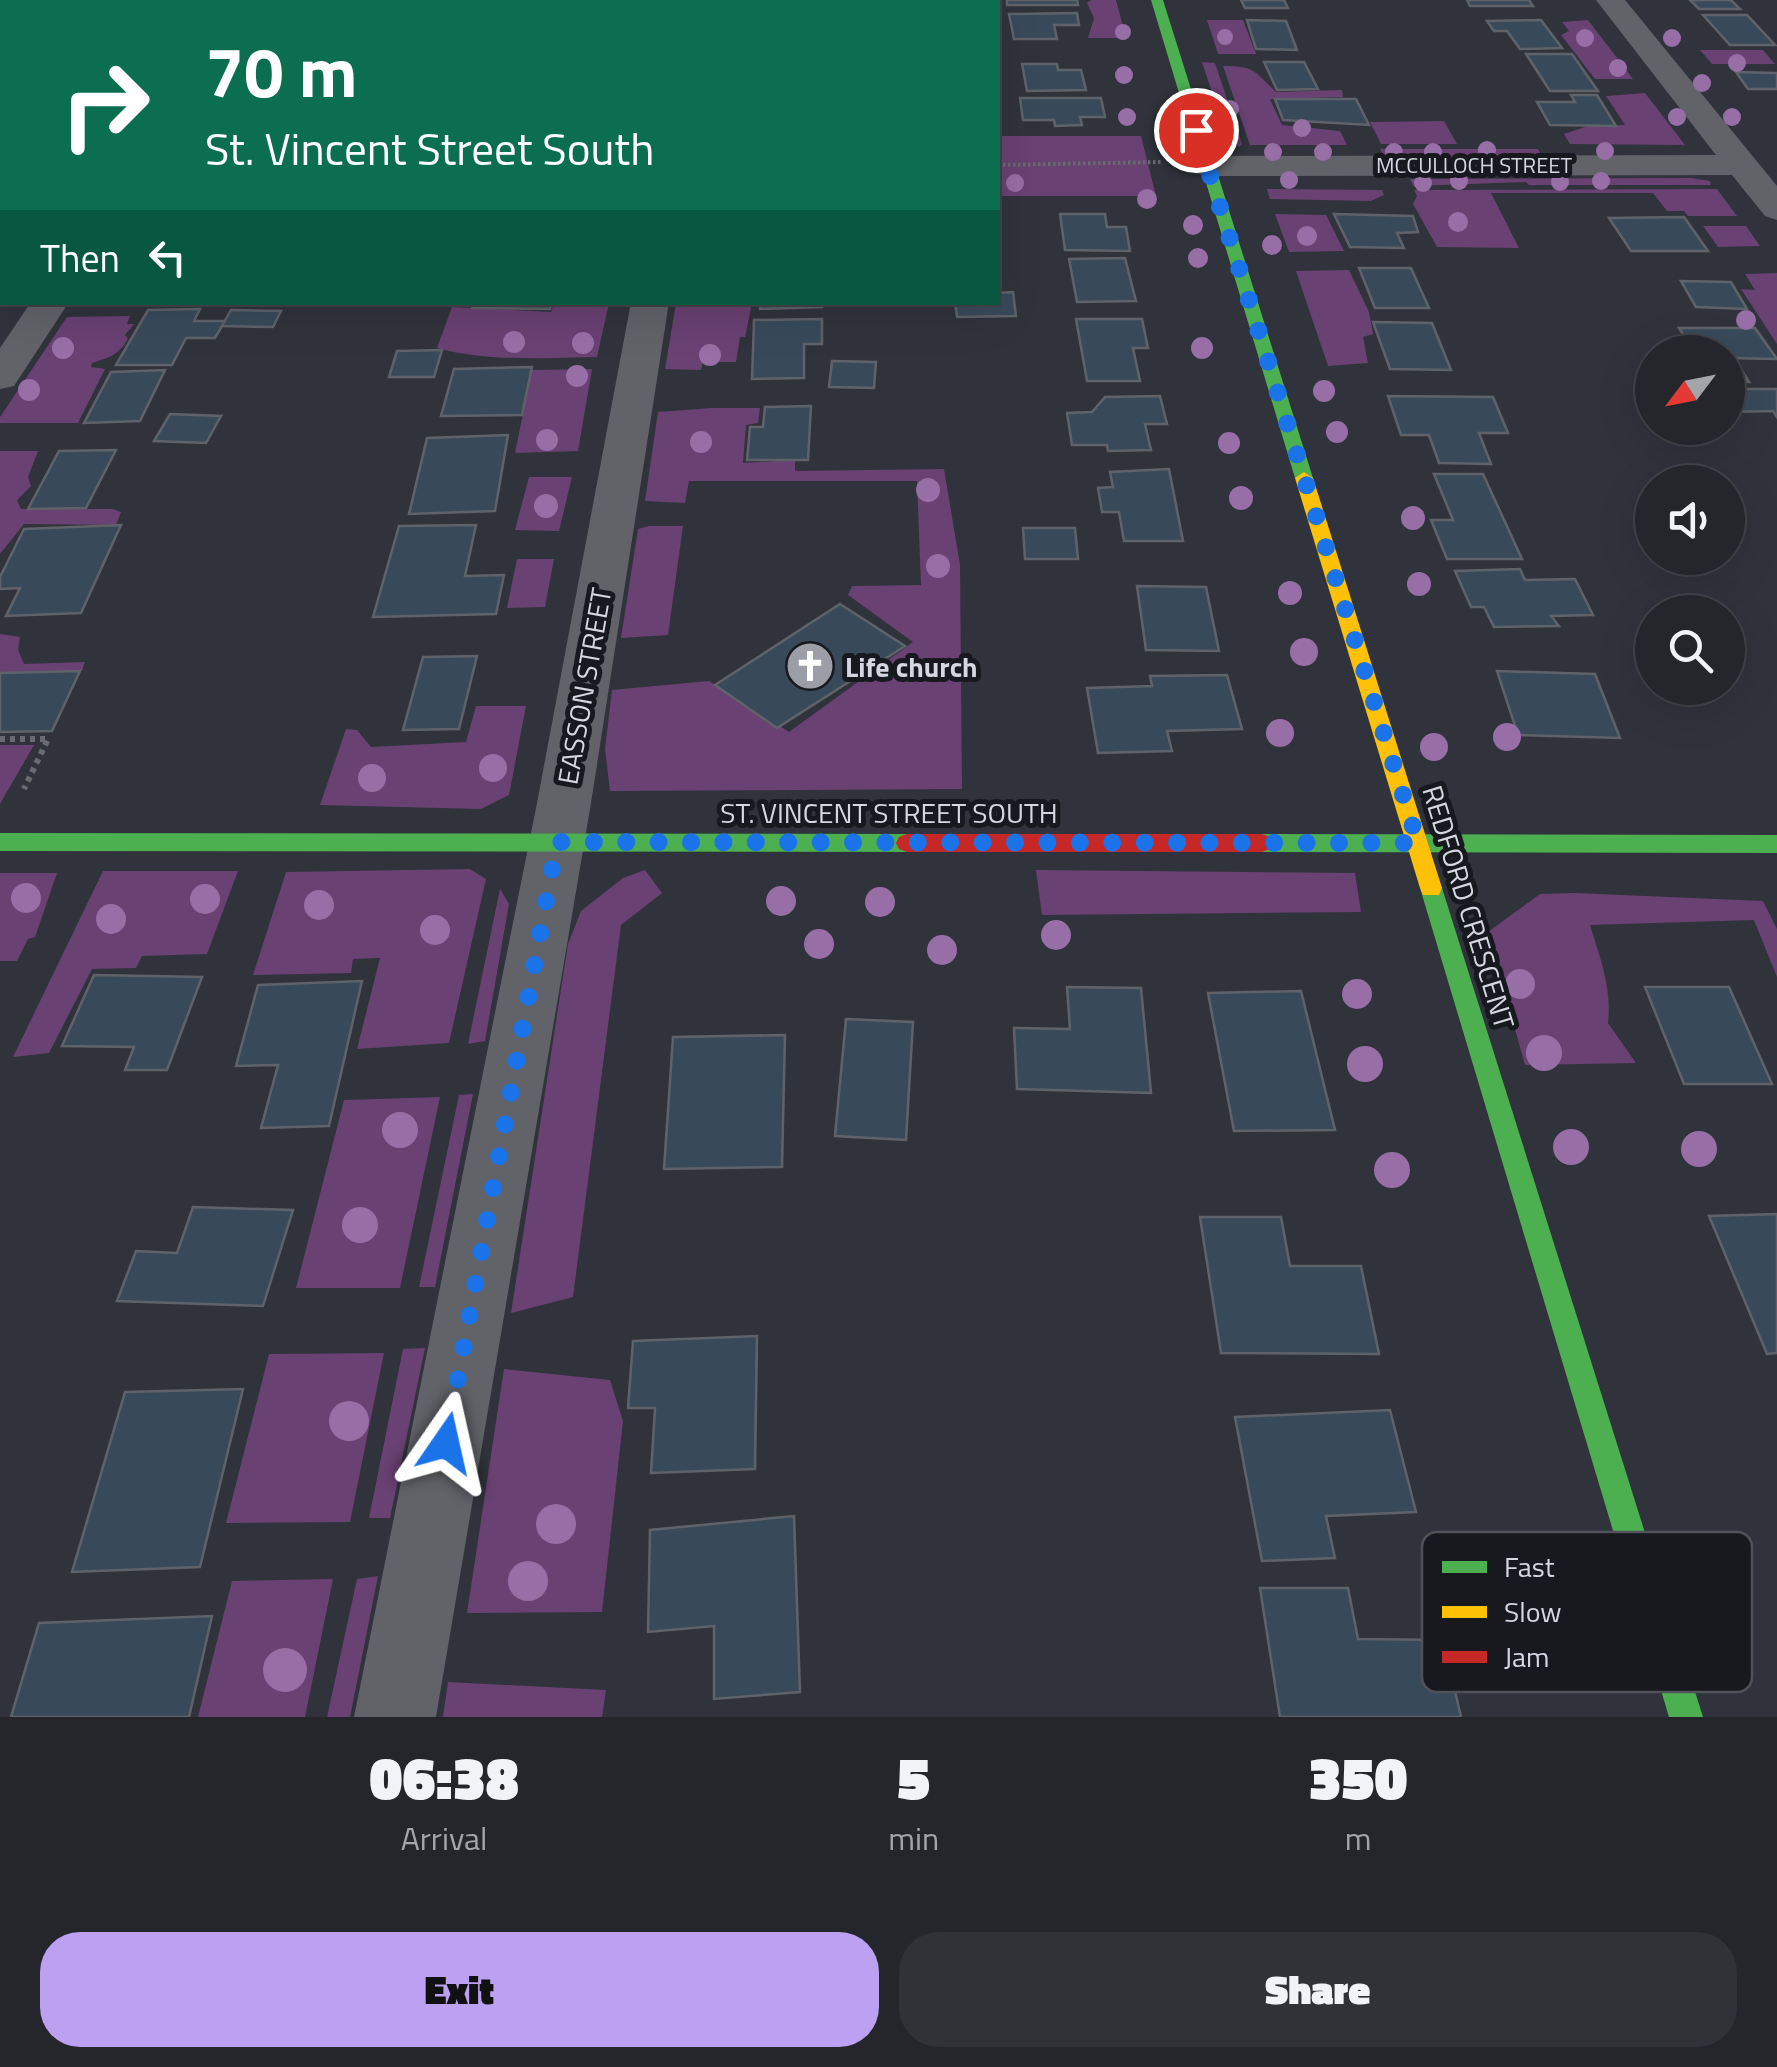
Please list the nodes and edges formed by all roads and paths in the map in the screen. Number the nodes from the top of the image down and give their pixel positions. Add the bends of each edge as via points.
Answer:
1 (1157, 0) edge
2 (1610, 0) edge
3 (1162, 162) dead end
4 (1000, 165) edge
5 (1742, 165) junction
6 (1207, 166) junction
7 (1777, 209) edge
8 (48, 305) edge
9 (649, 305) edge
10 (0, 377) edge
11 (0, 740) edge
12 (18, 801) dead end
13 (0, 842) edge
14 (557, 842) junction
15 (1418, 843) junction
16 (1777, 844) edge
17 (1629, 1532) edge
18 (1678, 1692) edge
19 (395, 1717) edge
20 (1686, 1717) edge

1 - 6 street, REDFORD CRESCENT
2 - 5 street
3 - 4 path
5 - 6 street, MCCULLOCH STREET
5 - 7 street
6 - 15 street, REDFORD CRESCENT
8 - 10 street
9 - 14 street, EASSON STREET
11 - 12 path via 48,739
13 - 14 street, ST. VINCENT STREET SOUTH
14 - 15 street, ST. VINCENT STREET SOUTH
14 - 19 street, EASSON STREET
15 - 16 street, ST. VINCENT STREET SOUTH
15 - 17 street, REDFORD CRESCENT
18 - 20 street, REDFORD CRESCENT

